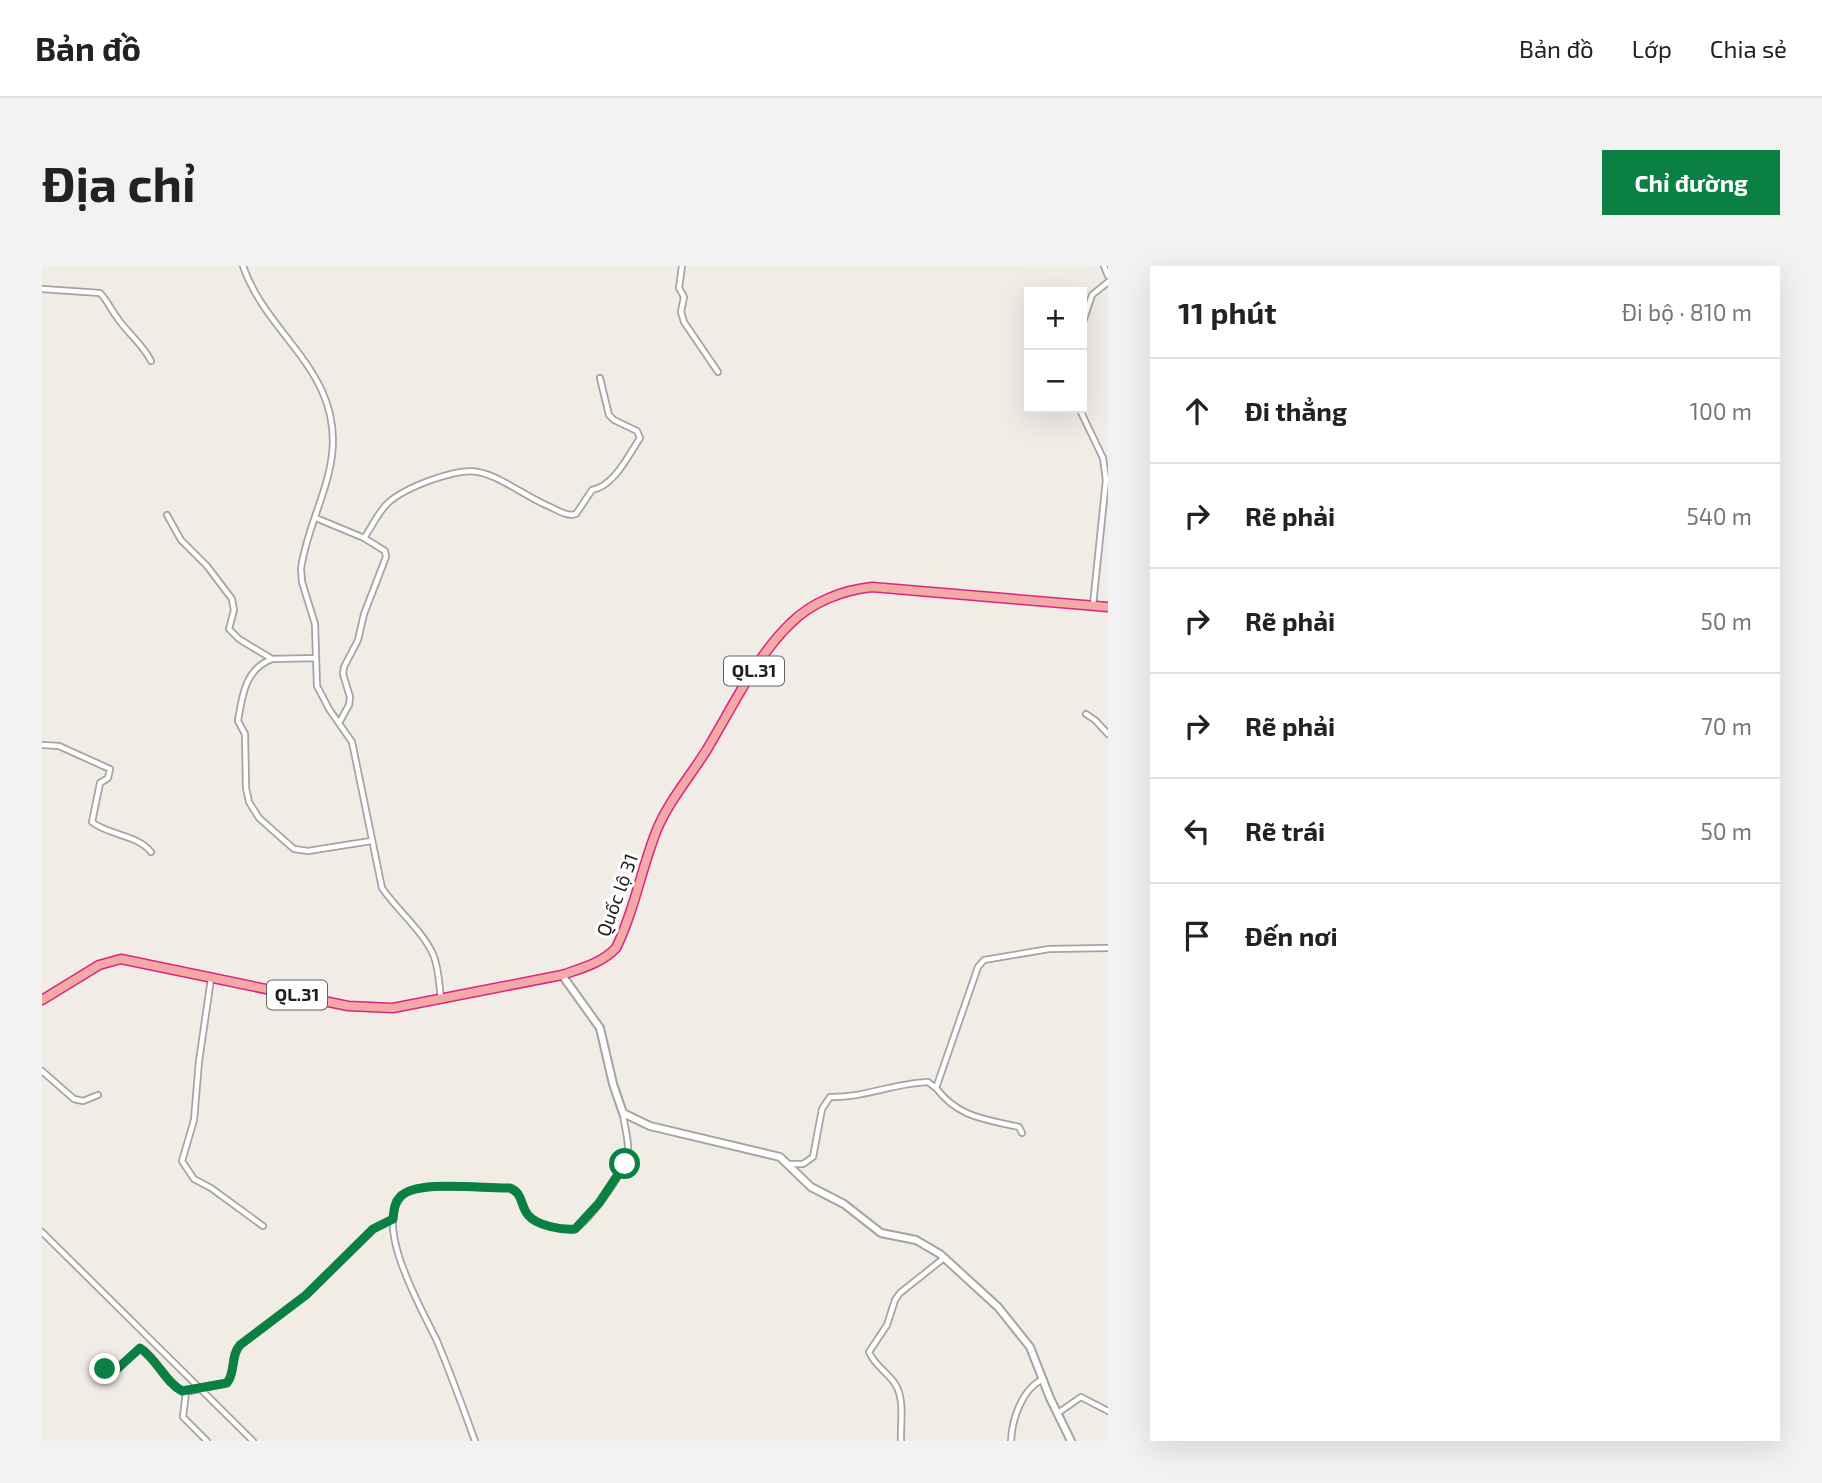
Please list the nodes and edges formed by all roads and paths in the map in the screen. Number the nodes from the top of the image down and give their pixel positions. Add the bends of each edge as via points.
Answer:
1 (243, 266) edge
2 (682, 266) edge
3 (1104, 266) edge
4 (1108, 276) edge
5 (1108, 282) edge
6 (42, 289) edge
7 (1087, 310) edge
8 (151, 361) dead end
9 (718, 372) dead end
10 (600, 378) dead end
11 (1082, 413) edge
12 (1105, 457) edge
13 (167, 515) dead end
14 (316, 518) junction
15 (364, 538) junction
16 (1093, 606) junction
17 (1108, 607) edge
18 (315, 658) junction
19 (272, 659) junction
20 (1086, 714) dead end
21 (339, 723) junction
22 (1108, 734) edge
23 (42, 745) edge
24 (371, 841) junction
25 (151, 852) dead end
26 (1108, 948) edge
27 (562, 975) junction
28 (211, 978) junction
29 (441, 999) junction
30 (42, 1000) edge
31 (42, 1071) edge
32 (936, 1088) junction
33 (98, 1095) dead end
34 (623, 1113) junction
35 (1022, 1133) dead end
36 (789, 1164) junction
37 (393, 1219) junction
38 (263, 1226) dead end
39 (42, 1232) edge
40 (944, 1258) junction
41 (105, 1369) dead end
42 (1043, 1378) junction
43 (200, 1389) junction
44 (186, 1392) junction
45 (1108, 1411) edge
46 (1058, 1413) junction
47 (207, 1441) edge
48 (253, 1441) edge
49 (475, 1441) edge
50 (901, 1441) edge
51 (1011, 1441) edge
52 (1071, 1441) edge

1 - 14 street via 255,293 306,363 330,407 332,458
2 - 9 street via 679,288 684,297 684,322
3 - 4 street
5 - 7 street via 1092,295
6 - 8 street via 100,293
10 - 15 street via 609,415 640,436 608,483 592,490 576,513 569,515 480,472 458,472 394,498
11 - 12 street
12 - 16 street
13 - 19 street via 181,540 232,599 229,629
14 - 15 street
14 - 18 street via 301,576 314,617
15 - 21 street via 385,551 386,557 344,667 350,697
16 - 17 highway, Quốc lộ 31 / QL.31
16 - 27 highway, Quốc lộ 31 / QL.31 via 872,587 811,607 791,622 764,655 675,793 656,831 616,948 601,960
18 - 19 street
18 - 21 street via 317,687
19 - 24 street via 247,681 237,721 245,734 246,788 254,813 300,851
20 - 22 street
21 - 24 street via 352,742
23 - 25 street via 59,746 108,767 109,776 100,783 92,821
24 - 29 street via 382,888 421,933 433,955
26 - 32 street via 1049,949 984,960
27 - 29 highway, Quốc lộ 31 / QL.31
27 - 34 street via 600,1028
28 - 29 highway, Quốc lộ 31 / QL.31 via 348,1006 393,1008
28 - 30 highway, Quốc lộ 31 / QL.31 via 121,959 99,965
28 - 38 street via 194,1120 182,1161 189,1174
31 - 33 street via 74,1099
32 - 35 street via 963,1113 1019,1127
32 - 36 street via 918,1082 853,1097 830,1097 822,1109 813,1157 803,1164
34 - 36 street via 650,1126 770,1153
34 - 37 street via 628,1140 625,1164 575,1229 531,1218 519,1194 510,1188 417,1187 401,1196
36 - 40 street via 811,1186 881,1233 916,1240
37 - 43 street via 373,1229 306,1295 240,1345 230,1380
37 - 49 street via 402,1267
39 - 43 street
40 - 42 street via 1019,1330
40 - 50 street via 900,1293 887,1325 870,1346 874,1361 900,1393
41 - 44 street via 117,1369 140,1348
42 - 46 street
42 - 51 street via 1024,1396
43 - 44 street
43 - 48 street
44 - 47 street via 183,1418
45 - 46 street via 1081,1397
46 - 52 street

